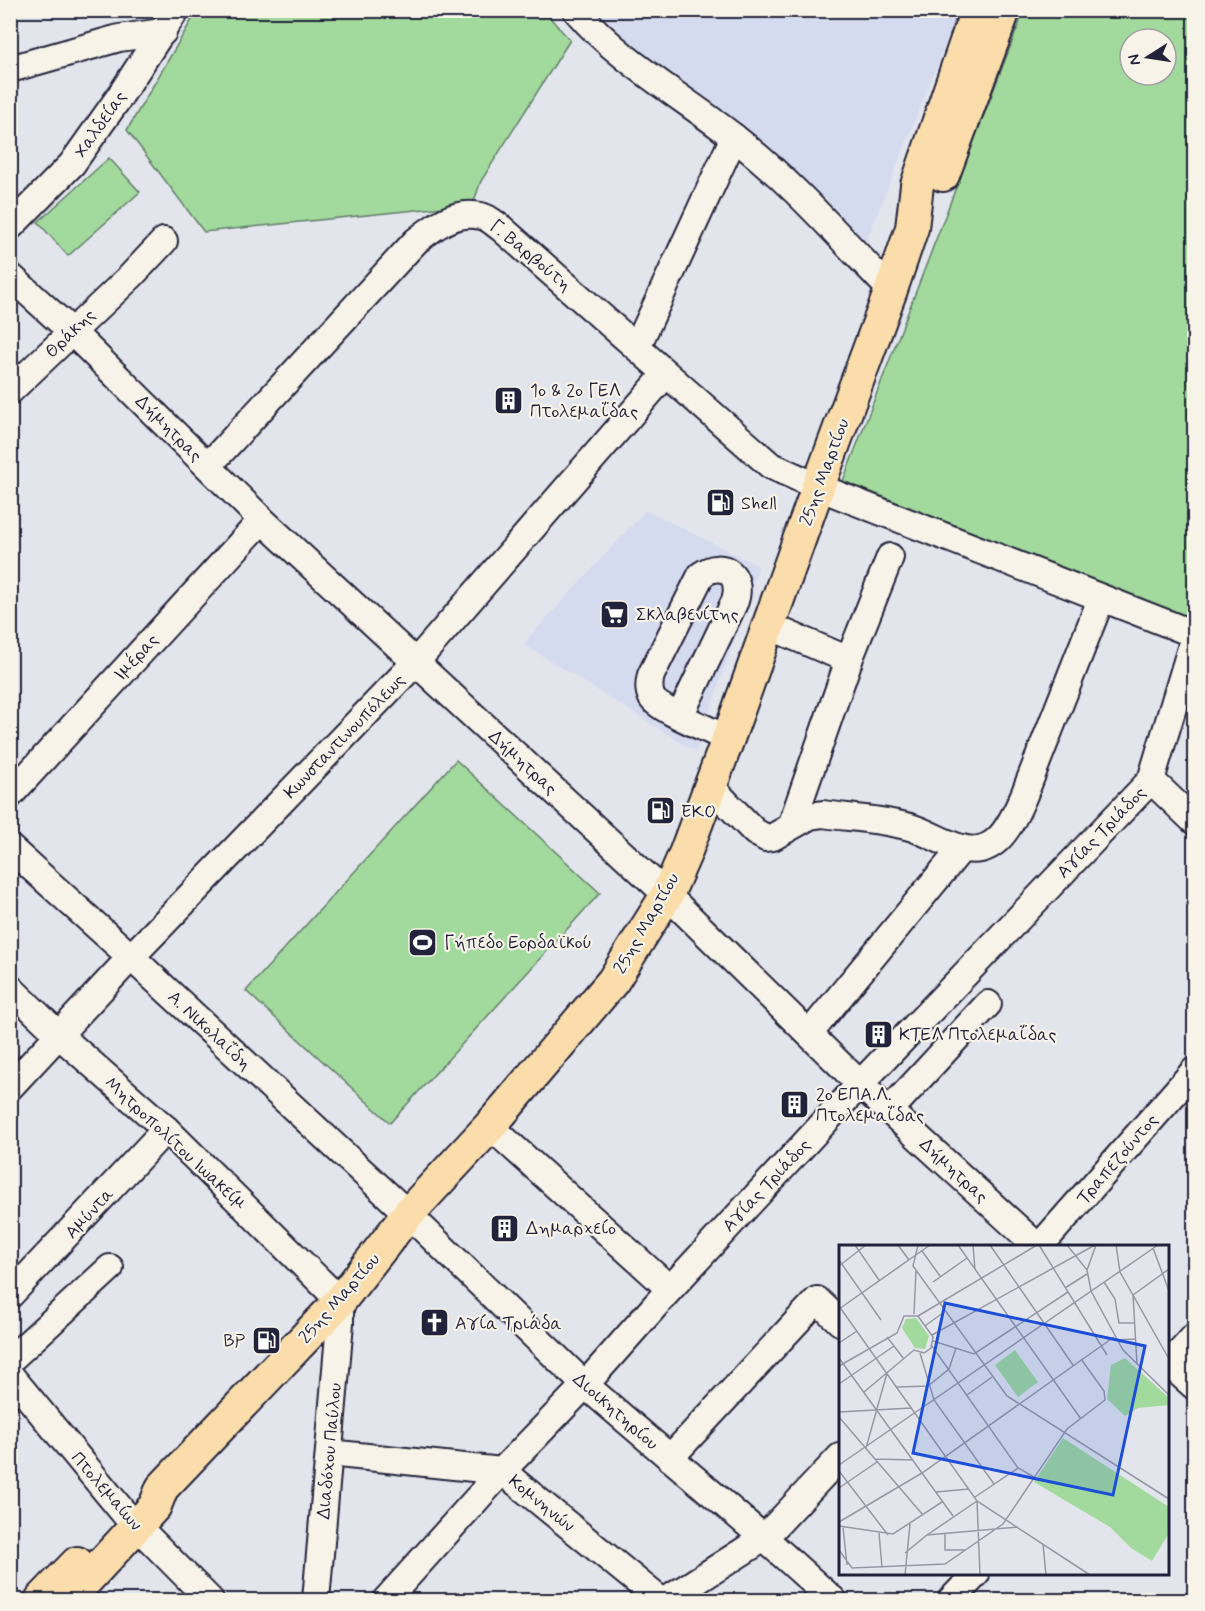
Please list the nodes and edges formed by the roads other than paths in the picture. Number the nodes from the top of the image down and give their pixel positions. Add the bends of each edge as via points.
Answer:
1 (576, 10) edge
2 (977, 10) edge
3 (1004, 10) edge
4 (169, 21) edge
5 (10, 69) edge
6 (734, 137) junction
7 (10, 227) edge
8 (912, 228) junction
9 (164, 241) dead end
10 (10, 276) edge
11 (891, 290) junction
12 (72, 332) junction
13 (638, 347) junction
14 (666, 374) junction
15 (10, 391) edge
16 (208, 466) junction
17 (818, 487) junction
18 (262, 520) junction
19 (890, 557) dead end
20 (1101, 599) junction
21 (769, 626) junction
22 (1194, 636) edge
23 (849, 660) junction
24 (415, 663) junction
25 (680, 716) junction
26 (728, 739) junction
27 (1151, 780) junction
28 (710, 786) junction
29 (10, 795) edge
30 (1194, 821) edge
31 (790, 826) junction
32 (10, 848) edge
33 (962, 848) junction
34 (667, 895) junction
35 (131, 957) junction
36 (10, 988) edge
37 (988, 1004) dead end
38 (809, 1034) junction
39 (59, 1035) junction
40 (1194, 1071) edge
41 (860, 1084) junction
42 (10, 1087) edge
43 (889, 1111) junction
44 (490, 1126) junction
45 (166, 1129) junction
46 (408, 1214) junction
47 (1037, 1245) edge
48 (1039, 1245) edge
49 (110, 1268) dead end
50 (670, 1289) junction
51 (10, 1295) edge
52 (340, 1301) junction
53 (839, 1321) edge
54 (1194, 1337) edge
55 (10, 1360) edge
56 (1169, 1363) edge
57 (1169, 1365) edge
58 (10, 1376) edge
59 (585, 1385) junction
60 (1194, 1386) edge
61 (329, 1453) junction
62 (670, 1458) junction
63 (839, 1458) edge
64 (502, 1471) junction
65 (131, 1520) junction
66 (764, 1538) junction
67 (975, 1575) edge
68 (41, 1600) edge
69 (68, 1600) edge
70 (210, 1600) edge
71 (316, 1600) edge
72 (386, 1600) edge
73 (660, 1600) edge
74 (667, 1600) edge
75 (832, 1600) edge
76 (951, 1600) edge

1 - 6 street via 631,62
2 - 8 main road via 917,185
3 - 8 main road via 937,191
4 - 5 street
4 - 7 street, Χαλδείας via 72,164
6 - 11 street via 779,174
6 - 13 street
8 - 11 main road, 25ης Μαρτίου
9 - 12 street, Θράκης
10 - 12 street, Δήμητρας
11 - 17 main road, 25ης Μαρτίου
12 - 15 street, Θράκης
12 - 16 street, Δήμητρας
13 - 14 street, Γ. Βαρβούτη
13 - 16 street, Γ. Βαρβούτη via 501,228 483,216 463,215 439,223 416,241
14 - 17 street, Γ. Βαρβούτη via 770,465
14 - 24 street, Κωνσταντινουπόλεως
16 - 18 street, Δήμητρας
17 - 20 street, Γ. Βαρβούτη
17 - 21 main road, 25ης Μαρτίου
18 - 24 street, Δήμητρας
18 - 29 street, Ιμέρας
19 - 23 street
20 - 22 street, Γ. Βαρβούτη
20 - 33 street via 1013,820 991,845
21 - 23 street
21 - 26 main road, 25ης Μαρτίου
22 - 27 street, Αγίας Τριάδος
23 - 31 street
24 - 34 street, Δήμητρας
24 - 35 street, Κωνσταντινουπόλεως
25 - 25 street via 652,698 651,675 700,575 711,570 729,571 734,574 737,594
25 - 26 street
26 - 28 main road, 25ης Μαρτίου
27 - 30 street
27 - 41 street, Αγίας Τριάδος
28 - 31 street via 761,837 773,837
28 - 34 main road, 25ης Μαρτίου
31 - 33 street via 823,814 907,826
32 - 35 street, Α. Νικολαΐδη
33 - 38 street
34 - 38 street, Δήμητρας
34 - 44 main road, 25ης Μαρτίου via 613,981
35 - 39 street, Κωνσταντινουπόλεως
35 - 46 street, Α. Νικολαΐδη
36 - 39 street, Μητροπολίτου Ιωακείμ
37 - 43 street
38 - 41 street, Δήμητρας
39 - 42 street, Κωνσταντινουπόλεως
39 - 45 street, Μητροπολίτου Ιωακείμ
40 - 48 street, Τραπεζούντος
41 - 43 street, Δήμητρας
41 - 50 street, Αγίας Τριάδος
43 - 47 street, Δήμητρας
44 - 46 main road, 25ης Μαρτίου
44 - 50 street
45 - 51 street, Αμύντα
45 - 52 street, Μητροπολίτου Ιωακείμ
46 - 52 main road, 25ης Μαρτίου
46 - 59 street, Διοικητηρίου
49 - 55 street
50 - 59 street, Αγίας Τριάδος
52 - 61 street, Διαδόχου Παύλου
52 - 65 main road, 25ης Μαρτίου via 162,1488 155,1506
53 - 62 street via 817,1300
54 - 56 street
57 - 60 street
58 - 65 street, Πτολεμαίων
59 - 62 street, Διοικητηρίου
59 - 64 street, Αγίας Τριάδος
61 - 64 street, Κομνηνών
61 - 71 street, Διαδόχου Παύλου
62 - 66 street, Διοικητηρίου
63 - 66 street
64 - 72 street, Αγίας Τριάδος
64 - 73 street, Κομνηνών
65 - 68 main road, 25ης Μαρτίου
65 - 69 main road, 25ης Μαρτίου
65 - 70 street, Πτολεμαίων
66 - 74 street
66 - 75 street, Διοικητηρίου
67 - 76 street

